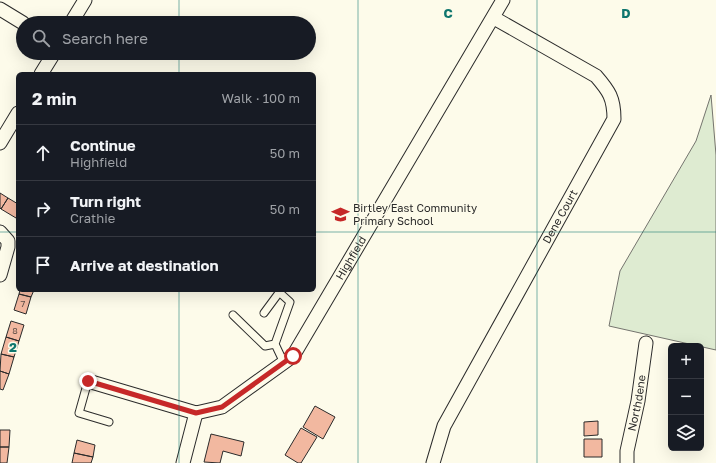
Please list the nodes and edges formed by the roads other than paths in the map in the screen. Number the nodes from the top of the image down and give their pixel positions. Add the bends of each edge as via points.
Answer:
1 (85, 0) edge
2 (503, 0) edge
3 (0, 9) edge
4 (75, 16) edge
5 (494, 18) junction
6 (16, 19) edge
7 (50, 60) edge
8 (42, 72) edge
9 (16, 116) edge
10 (0, 143) edge
11 (0, 232) edge
12 (0, 275) edge
13 (279, 292) edge
14 (281, 292) edge
15 (264, 313) dead end
16 (233, 315) dead end
17 (275, 344) junction
18 (646, 344) dead end
19 (284, 363) junction
20 (88, 381) joint
21 (196, 413) junction
22 (109, 422) dead end
23 (183, 463) edge
24 (433, 463) edge
25 (627, 463) edge

1 - 4 street
2 - 5 street, Highfield
3 - 6 street
5 - 19 street, Highfield via 328,300 293,356
5 - 24 street, Dene Court via 596,76 608,90 614,103 614,119 444,426
7 - 8 street
9 - 10 street
11 - 12 street via 8,241 8,248
13 - 15 lane
14 - 17 lane via 290,302
16 - 17 lane via 265,346
17 - 19 lane
18 - 25 street, Northdene
19 - 21 street, Highfield via 222,407
20 - 21 street
20 - 22 lane via 79,413
21 - 23 street

